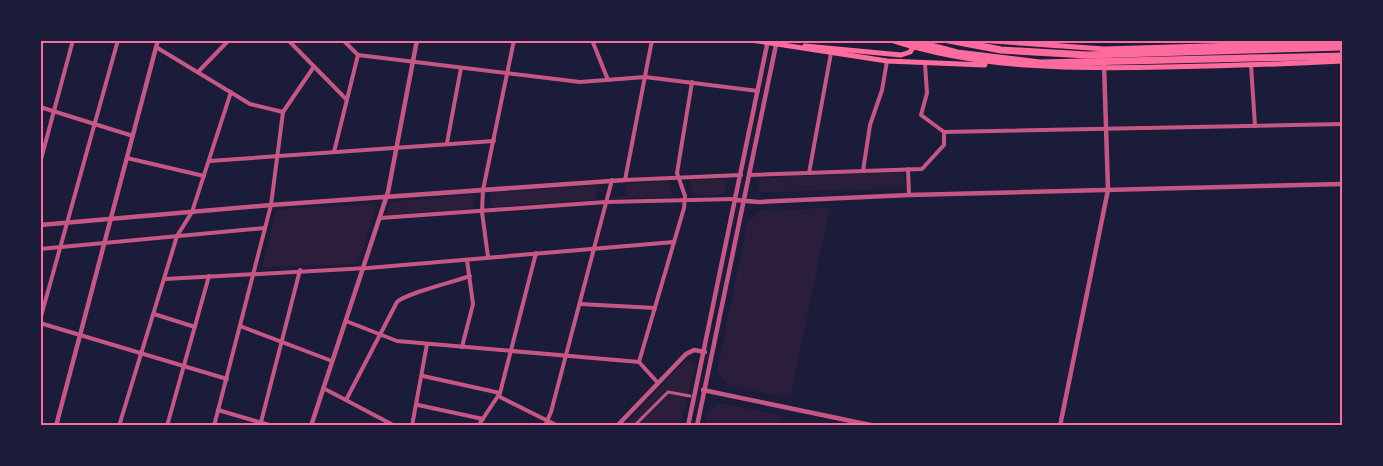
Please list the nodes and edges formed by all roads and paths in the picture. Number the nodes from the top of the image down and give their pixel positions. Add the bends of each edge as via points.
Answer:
1 (73, 40) edge
2 (118, 40) edge
3 (158, 40) edge
4 (229, 40) edge
5 (288, 40) edge
6 (343, 40) edge
7 (417, 40) edge
8 (514, 40) edge
9 (592, 40) edge
10 (652, 40) edge
11 (751, 40) edge
12 (891, 40) edge
13 (909, 40) edge
14 (916, 40) edge
15 (949, 40) edge
16 (979, 40) edge
17 (768, 42) edge
18 (777, 42) edge
19 (1342, 42) edge
20 (1238, 43) edge
21 (1032, 44) edge
22 (156, 47) junction
23 (914, 47) junction
24 (1342, 48) edge
25 (1104, 49) junction
26 (831, 53) junction
27 (358, 55) junction
28 (1342, 56) edge
29 (887, 61) junction
30 (1342, 61) edge
31 (413, 62) junction
32 (925, 64) junction
33 (1005, 65) junction
34 (1251, 65) junction
35 (314, 68) junction
36 (461, 68) junction
37 (1104, 69) junction
38 (198, 72) junction
39 (507, 74) junction
40 (645, 77) junction
41 (608, 80) junction
42 (692, 82) junction
43 (758, 91) junction
44 (231, 92) junction
45 (347, 100) junction
46 (40, 107) edge
47 (283, 111) junction
48 (55, 112) junction
49 (95, 124) junction
50 (1342, 124) edge
51 (1254, 126) junction
52 (1107, 129) junction
53 (944, 132) junction
54 (133, 136) junction
55 (494, 141) junction
56 (447, 143) junction
57 (397, 147) junction
58 (334, 152) junction
59 (276, 155) junction
60 (127, 158) junction
61 (208, 161) junction
62 (40, 163) edge
63 (908, 169) junction
64 (863, 171) junction
65 (809, 174) junction
66 (741, 175) junction
67 (749, 175) junction
68 (204, 176) junction
69 (678, 177) junction
70 (612, 180) junction
71 (625, 180) junction
72 (1342, 184) edge
73 (483, 190) junction
74 (1108, 190) junction
75 (909, 195) junction
76 (386, 197) junction
77 (685, 199) junction
78 (736, 200) junction
79 (744, 201) junction
80 (606, 202) junction
81 (271, 205) junction
82 (192, 212) junction
83 (482, 212) junction
84 (380, 218) junction
85 (111, 219) junction
86 (68, 223) junction
87 (40, 225) edge
88 (265, 228) junction
89 (177, 237) junction
90 (674, 242) junction
91 (104, 243) junction
92 (61, 247) junction
93 (40, 249) edge
94 (594, 249) junction
95 (536, 253) junction
96 (488, 257) junction
97 (467, 260) junction
98 (363, 267) junction
99 (300, 270) junction
100 (254, 274) junction
101 (209, 276) junction
102 (470, 276) junction
103 (165, 279) junction
104 (580, 304) junction
105 (655, 308) junction
106 (154, 314) junction
107 (345, 321) junction
108 (40, 322) edge
109 (240, 326) junction
110 (195, 327) junction
111 (80, 334) junction
112 (382, 335) junction
113 (281, 343) junction
114 (427, 344) junction
115 (462, 346) junction
116 (512, 351) junction
117 (705, 352) junction
118 (142, 353) junction
119 (566, 356) junction
120 (332, 362) junction
121 (639, 362) junction
122 (184, 365) junction
123 (423, 376) junction
124 (227, 379) junction
125 (658, 384) junction
126 (323, 388) junction
127 (697, 389) junction
128 (706, 391) junction
129 (499, 394) junction
130 (690, 396) dead end
131 (346, 400) junction
132 (418, 405) junction
133 (218, 410) junction
134 (483, 419) junction
135 (548, 421) junction
136 (261, 424) edge
137 (56, 426) edge
138 (119, 426) edge
139 (167, 426) edge
140 (214, 426) edge
141 (273, 426) edge
142 (311, 426) edge
143 (395, 426) edge
144 (412, 426) edge
145 (478, 426) edge
146 (544, 426) edge
147 (558, 426) edge
148 (617, 426) edge
149 (634, 426) edge
150 (688, 426) edge
151 (697, 426) edge
152 (875, 426) edge
153 (1060, 426) edge

1 - 48 street
2 - 49 street
3 - 22 street
4 - 38 street
5 - 35 street
6 - 27 street
7 - 31 street
8 - 39 street
9 - 41 street
10 - 40 street
11 - 17 main road
12 - 23 main road
13 - 28 highway via 957,53 1040,63
14 - 23 main road
15 - 24 highway via 1001,50 1087,55
16 - 21 main road
17 - 18 main road
17 - 43 street
18 - 23 main road via 901,55
18 - 26 main road
18 - 67 street
19 - 20 main road
20 - 25 main road
21 - 25 main road
22 - 38 street
22 - 54 street
23 - 33 main road
25 - 37 street
26 - 29 main road
26 - 65 street
27 - 31 street
27 - 45 street
29 - 32 main road
29 - 64 street
30 - 34 main road
31 - 36 street
31 - 57 street
32 - 33 main road
32 - 53 street via 927,93 921,115
33 - 37 main road
34 - 37 main road
34 - 51 street
35 - 45 street
35 - 47 street
36 - 39 street
36 - 56 street
37 - 52 street
38 - 44 street
39 - 41 street via 580,82
39 - 55 street
40 - 41 street
40 - 42 street
40 - 71 street
42 - 43 street
42 - 69 street
43 - 66 street
44 - 47 street via 250,104
44 - 61 street
45 - 58 street
46 - 48 street
47 - 59 street
48 - 49 street
48 - 62 street
49 - 54 street
49 - 86 street
50 - 51 street
51 - 52 street
52 - 53 street
52 - 74 street
53 - 63 street via 944,145 922,168
54 - 60 street
55 - 56 street
55 - 73 street
56 - 57 street
57 - 58 street
57 - 76 street
58 - 59 street
59 - 61 street
59 - 81 street
60 - 68 street
60 - 85 street
61 - 68 street
63 - 64 street
63 - 75 street
64 - 65 street
65 - 67 street
66 - 69 street
66 - 78 street
67 - 79 street
68 - 82 street
69 - 71 street
69 - 77 street
70 - 71 street
70 - 73 street
70 - 80 street
72 - 74 street
73 - 76 street
73 - 83 street
74 - 75 street
74 - 153 street
75 - 79 street
76 - 81 street
76 - 84 street
77 - 78 street
77 - 80 street
77 - 90 street
78 - 79 street
78 - 117 street
79 - 128 street
80 - 83 street
80 - 94 street
81 - 82 street
81 - 88 street
82 - 85 street
82 - 89 street
83 - 84 street
83 - 96 street
84 - 98 street
85 - 86 street
85 - 91 street
86 - 87 street
86 - 92 street
88 - 89 street
88 - 100 street
89 - 91 street
89 - 103 street
90 - 94 street
90 - 105 street
91 - 92 street
91 - 111 street
92 - 93 street
92 - 108 street
94 - 95 street
94 - 104 street
95 - 96 street
95 - 116 street
96 - 97 street
97 - 98 street
97 - 102 street
98 - 99 street
98 - 107 street
99 - 100 street
99 - 113 street
100 - 101 street
100 - 109 street
101 - 103 street
101 - 110 street
102 - 112 street via 405,296 397,302
102 - 115 street via 473,304
103 - 106 street
104 - 105 street
104 - 119 street
105 - 121 street
106 - 110 street
106 - 118 street
107 - 112 street
107 - 120 street
108 - 111 street
109 - 113 street
109 - 124 street
110 - 122 street
111 - 118 street
111 - 137 street
112 - 114 street
112 - 131 street
113 - 120 street
113 - 136 street
114 - 115 street
114 - 123 street
115 - 116 street
116 - 119 street
116 - 129 street
117 - 125 street via 690,351
117 - 127 street
118 - 122 street
118 - 138 street
119 - 121 street
119 - 135 street
120 - 126 street
121 - 125 street
122 - 124 street
122 - 139 street
123 - 129 street
123 - 132 street
124 - 133 street
125 - 148 street
126 - 131 street
126 - 142 street
127 - 128 street
127 - 150 street
128 - 151 street
128 - 152 street
129 - 134 street
129 - 135 street
130 - 149 street via 668,392
131 - 143 street
132 - 134 street
132 - 144 street
133 - 136 street
133 - 140 street
134 - 145 street
135 - 146 street
135 - 147 street
136 - 141 street

